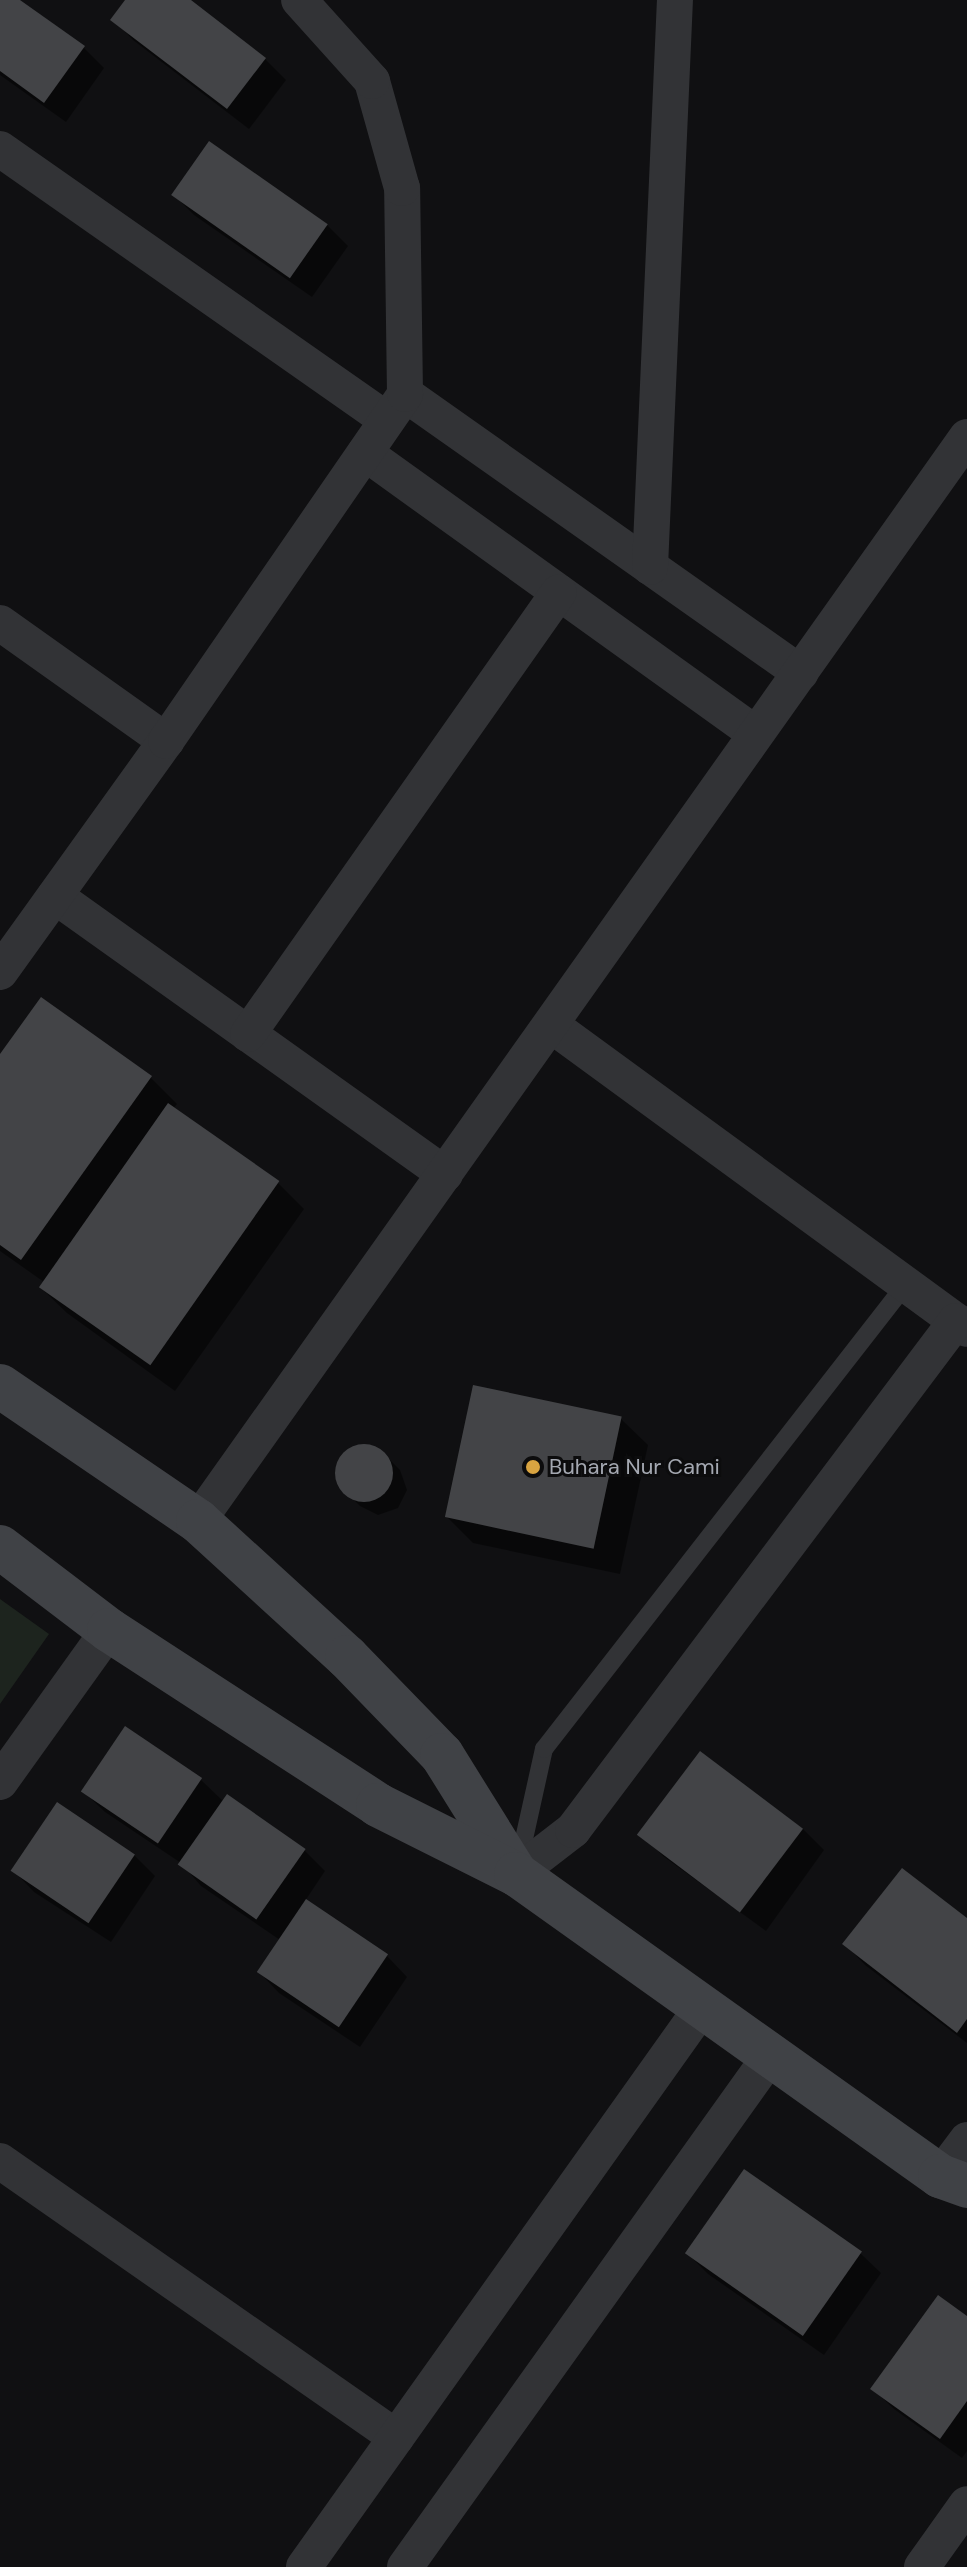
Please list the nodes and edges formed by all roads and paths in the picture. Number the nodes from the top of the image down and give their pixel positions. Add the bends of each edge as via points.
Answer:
1 (299, 0) edge
2 (675, 0) edge
3 (0, 149) edge
4 (396, 407) junction
5 (967, 437) edge
6 (365, 453) junction
7 (650, 567) junction
8 (559, 592) junction
9 (0, 623) edge
10 (800, 673) junction
11 (756, 734) junction
12 (166, 741) junction
13 (55, 896) junction
14 (0, 972) edge
15 (551, 1025) junction
16 (248, 1034) junction
17 (445, 1174) junction
18 (906, 1284) junction
19 (962, 1325) edge
20 (0, 1386) edge
21 (198, 1521) junction
22 (0, 1547) edge
23 (109, 1630) junction
24 (0, 1782) edge
25 (516, 1874) junction
26 (703, 2006) junction
27 (771, 2055) junction
28 (967, 2140) edge
29 (0, 2161) edge
30 (954, 2181) edge
31 (396, 2437) junction
32 (967, 2504) edge
33 (304, 2567) edge
34 (405, 2567) edge
35 (922, 2567) edge

1 - 4 street via 372,81 402,188
2 - 7 street
3 - 4 street
4 - 6 street
4 - 7 street
5 - 10 street
6 - 8 street
6 - 12 street
7 - 10 street
8 - 11 street
8 - 16 street
9 - 12 street
10 - 11 street
11 - 15 street
12 - 13 street
13 - 14 street
13 - 16 street
15 - 17 street
15 - 18 street
16 - 17 street
17 - 21 street
18 - 19 street
18 - 25 lane via 544,1749
19 - 25 street via 573,1830
20 - 21 street
21 - 25 street via 347,1657 442,1755
22 - 23 street
23 - 24 street
23 - 25 street via 378,1805
25 - 26 street
26 - 27 street
26 - 31 street
27 - 30 street
27 - 34 street
28 - 30 street
29 - 31 street
31 - 33 street
32 - 35 street

